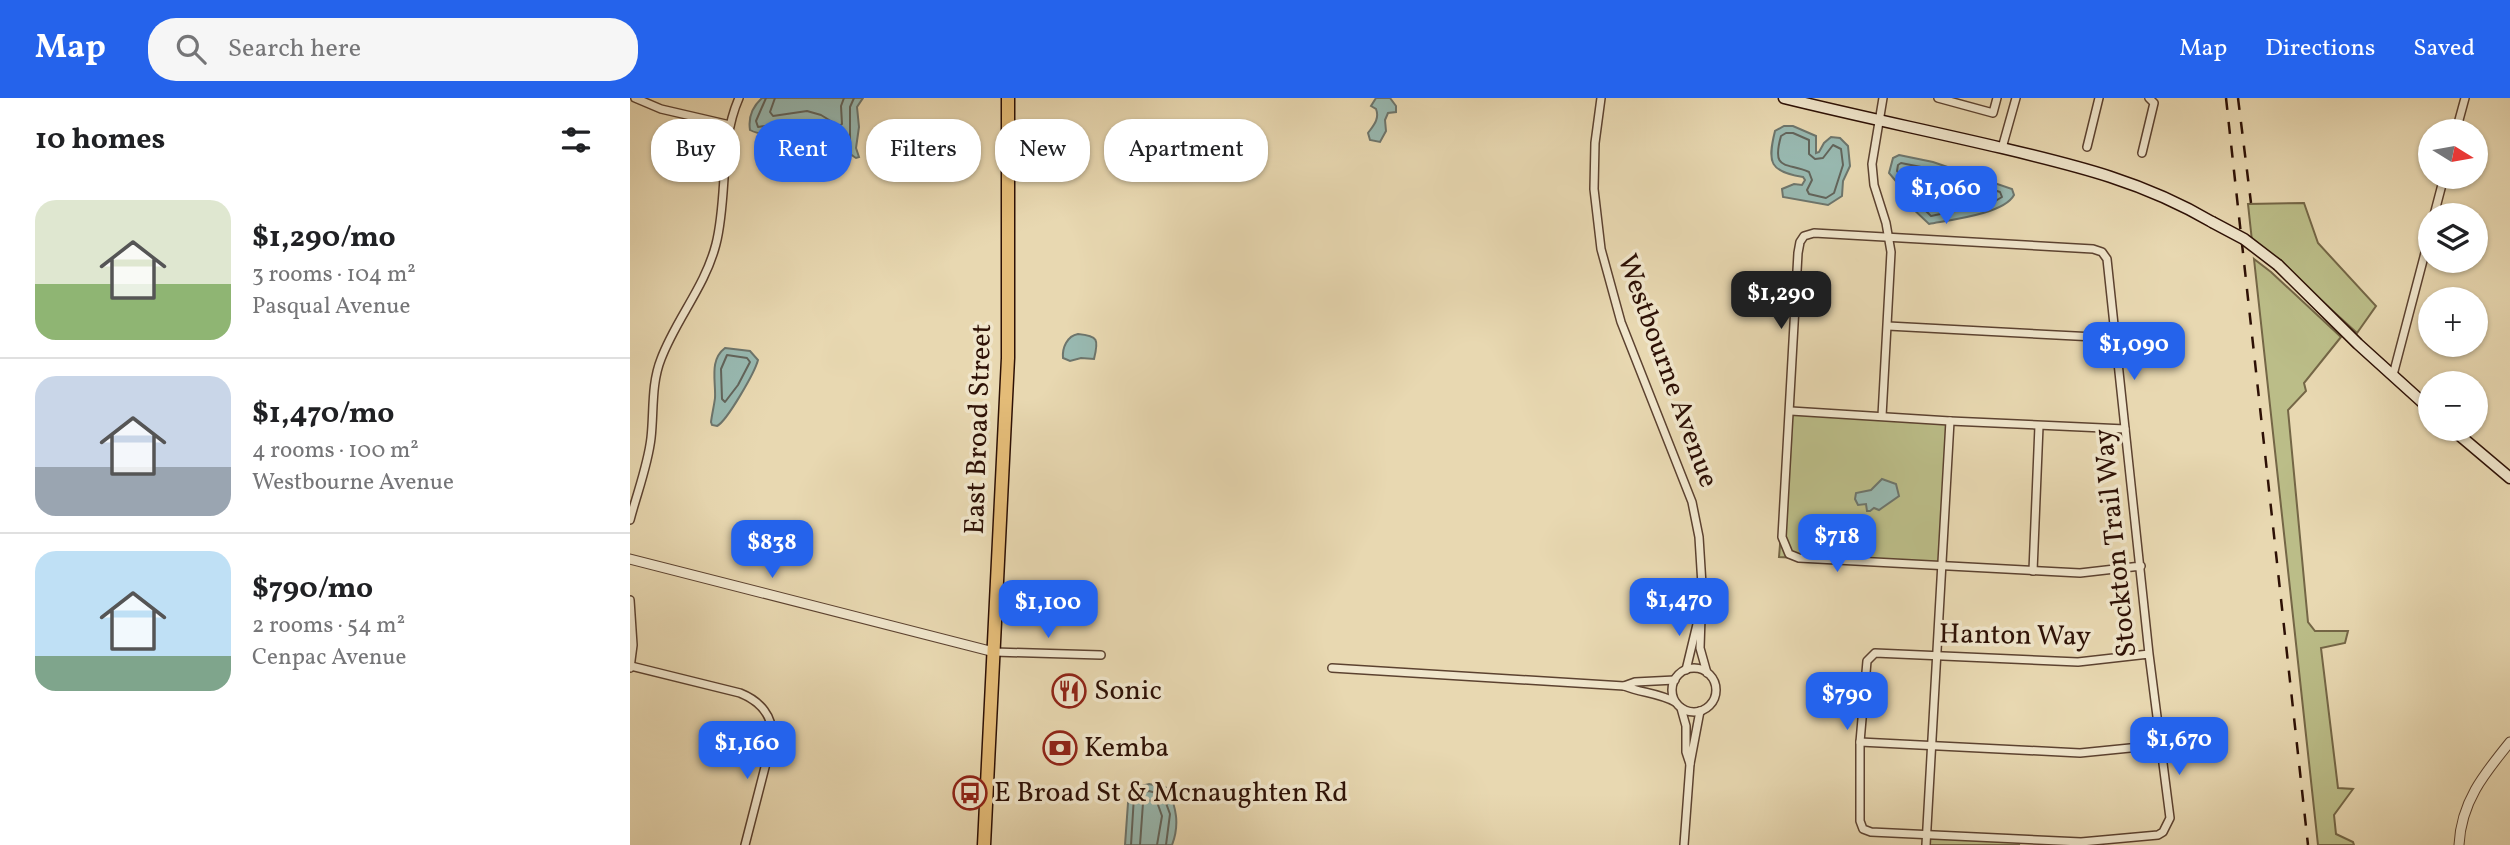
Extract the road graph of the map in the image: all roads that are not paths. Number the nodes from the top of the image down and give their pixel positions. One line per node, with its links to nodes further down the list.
1 (635, 98): 13 (street)
2 (739, 98): 14 (street)
3 (1008, 98): 41 (highway, East Broad Street)
4 (1601, 98): 40 (street, Westbourne Avenue)
5 (1784, 98): 16 (main road)
6 (1883, 98): 16 (street)
7 (1938, 98): 8 (street)
8 (1997, 98)
9 (2016, 98): 18 (street)
10 (2099, 98): 17 (street)
11 (2465, 98): 15 (street)
12 (2151, 99): 19 (street)
13 (704, 119)
14 (732, 119)
15 (2459, 119)
16 (1878, 120): 18 (main road); 21 (street)
17 (2087, 147)
18 (2002, 148): 25 (main road, bridge)
19 (2143, 153)
20 (724, 182): 34 (street)
21 (1889, 236): 23 (street); 24 (street, Stockton Trail Way); 27 (street)
22 (2420, 273): 25 (street)
23 (1888, 326): 24 (street); 28 (street)
24 (2114, 338): 31 (street, Stockton Trail Way)
25 (2393, 375): 26 (main road)
26 (2418, 398)
27 (1791, 411): 28 (street); 36 (street)
28 (1882, 416): 29 (street)
29 (1950, 421): 30 (street); 36 (street)
30 (2039, 426): 31 (street); 38 (street)
31 (2125, 429): 37 (street, Stockton Trail Way)
32 (2466, 441): 33 (main road)
33 (2510, 478)
34 (630, 520)
35 (630, 559): 41 (street)
36 (1941, 565): 38 (street); 44 (street)
37 (2141, 566): 38 (street); 42 (street, Stockton Trail Way)
38 (2033, 571)
39 (630, 600): 45 (street)
40 (1699, 615): 47 (street, Westbourne Avenue); 48 (street, Westbourne Avenue)
41 (994, 652): 43 (street); 61 (highway, East Broad Street)
42 (2149, 654): 44 (street, Hanton Way); 55 (street, Stockton Trail Way)
43 (1101, 655)
44 (1936, 656): 53 (street, Hanton Way); 56 (street)
45 (630, 667): 60 (street)
46 (1332, 668): 50 (street)
47 (1686, 670): 48 (street); 49 (street)
48 (1707, 673): 52 (street)
49 (1675, 680): 50 (street); 51 (street)
50 (1624, 686): 51 (street)
51 (1678, 705): 52 (street); 57 (street)
52 (1700, 711): 57 (street)
53 (1860, 742): 56 (street); 58 (street)
54 (2510, 742): 64 (street)
55 (2161, 745): 56 (street); 59 (street, Stockton Trail Way)
56 (1931, 746): 58 (street)
57 (1690, 764): 62 (street)
58 (1927, 834): 59 (street); 63 (street)
59 (2020, 842)
60 (745, 845)
61 (984, 845)
62 (1684, 845)
63 (1926, 845)
64 (2459, 845)

